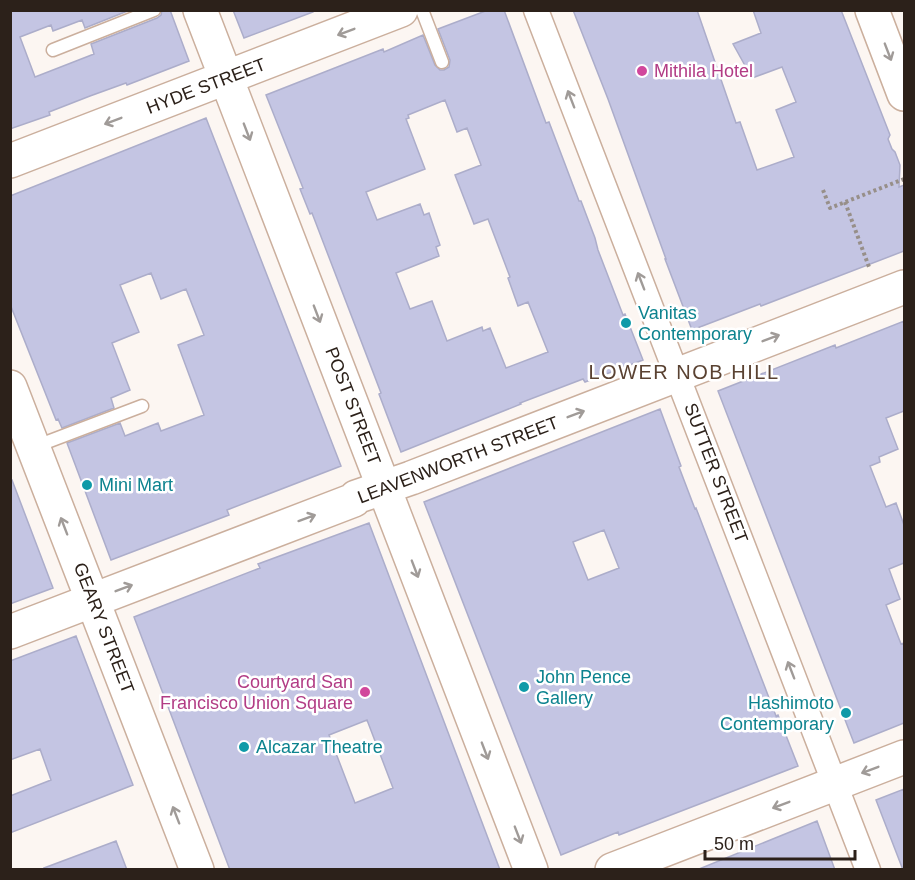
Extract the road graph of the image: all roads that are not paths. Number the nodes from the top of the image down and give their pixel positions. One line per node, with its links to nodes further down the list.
1 (154, 10): 7 (lane)
2 (200, 10): 9 (street, POST STREET)
3 (401, 10): 9 (street, HYDE STREET, one-way to 9)
4 (422, 10): 8 (lane)
5 (536, 10): 13 (street, SUTTER STREET, one-way to 5)
6 (872, 10): 10 (street, one-way to 10)
7 (53, 50)
8 (442, 63)
9 (226, 78): 11 (street, HYDE STREET, one-way to 11); 17 (street, POST STREET, one-way to 17)
10 (904, 94)
11 (10, 161)
12 (904, 287): 13 (street, LEAVENWORTH STREET, one-way to 12)
13 (677, 374): 17 (street, LEAVENWORTH STREET, one-way to 13); 21 (street, SUTTER STREET, one-way to 13)
14 (10, 387): 16 (street, GEARY STREET)
15 (142, 406): 16 (lane)
16 (34, 447): 18 (street, GEARY STREET, one-way to 16)
17 (384, 488): 18 (street, LEAVENWORTH STREET, one-way to 17); 24 (street, POST STREET, one-way to 24)
18 (93, 600): 19 (street, LEAVENWORTH STREET); 23 (street, GEARY STREET, one-way to 18)
19 (10, 632)
20 (904, 757): 21 (street, one-way to 21)
21 (835, 783): 22 (street, one-way to 22); 25 (street, SUTTER STREET)
22 (626, 867)
23 (197, 870)
24 (531, 870)
25 (868, 870)

